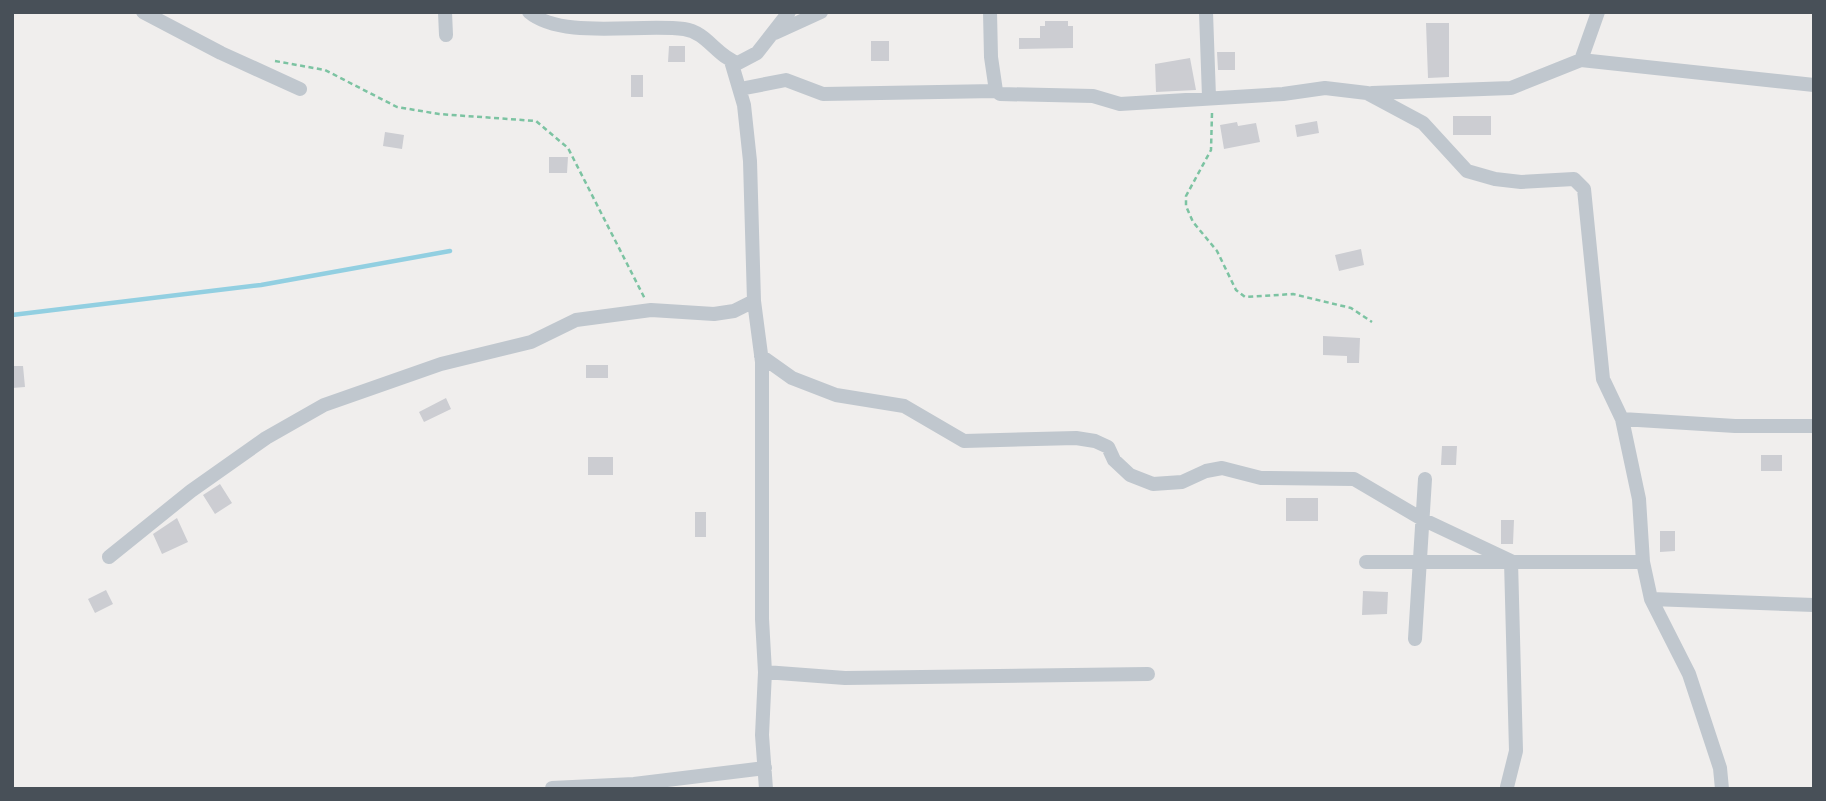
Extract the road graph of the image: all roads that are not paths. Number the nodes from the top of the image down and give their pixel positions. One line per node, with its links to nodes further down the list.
1 (143, 12): 9 (street)
2 (445, 12): 11 (street)
3 (529, 12): 13 (street)
4 (789, 12): 10 (street)
5 (821, 12): 10 (street)
6 (990, 12): 17 (street)
7 (1206, 12): 19 (street)
8 (1598, 12): 12 (street)
9 (161, 16): 15 (street)
10 (774, 33): 13 (street)
11 (446, 35)
12 (1581, 60): 14 (street); 18 (street)
13 (731, 61): 16 (street)
14 (1814, 85)
15 (300, 89)
16 (740, 89): 17 (street); 20 (street)
17 (996, 91): 19 (street)
18 (1367, 93): 19 (street); 22 (street)
19 (1209, 97)
20 (754, 301): 21 (street); 26 (street)
21 (761, 356): 25 (street); 34 (street)
22 (1622, 419): 23 (street); 29 (street)
23 (1814, 426)
24 (1425, 480): 25 (street)
25 (1422, 519): 27 (street); 30 (street)
26 (109, 557)
27 (1511, 561): 29 (street); 30 (street); 37 (street)
28 (1366, 562): 30 (street)
29 (1643, 562): 31 (street)
30 (1418, 564): 33 (street)
31 (1651, 599): 32 (street); 40 (street)
32 (1814, 605)
33 (1415, 639)
34 (765, 672): 35 (street); 36 (street)
35 (1148, 674)
36 (765, 768): 38 (street); 39 (street)
37 (1507, 787)
38 (552, 788)
39 (766, 789)
40 (1722, 789)

